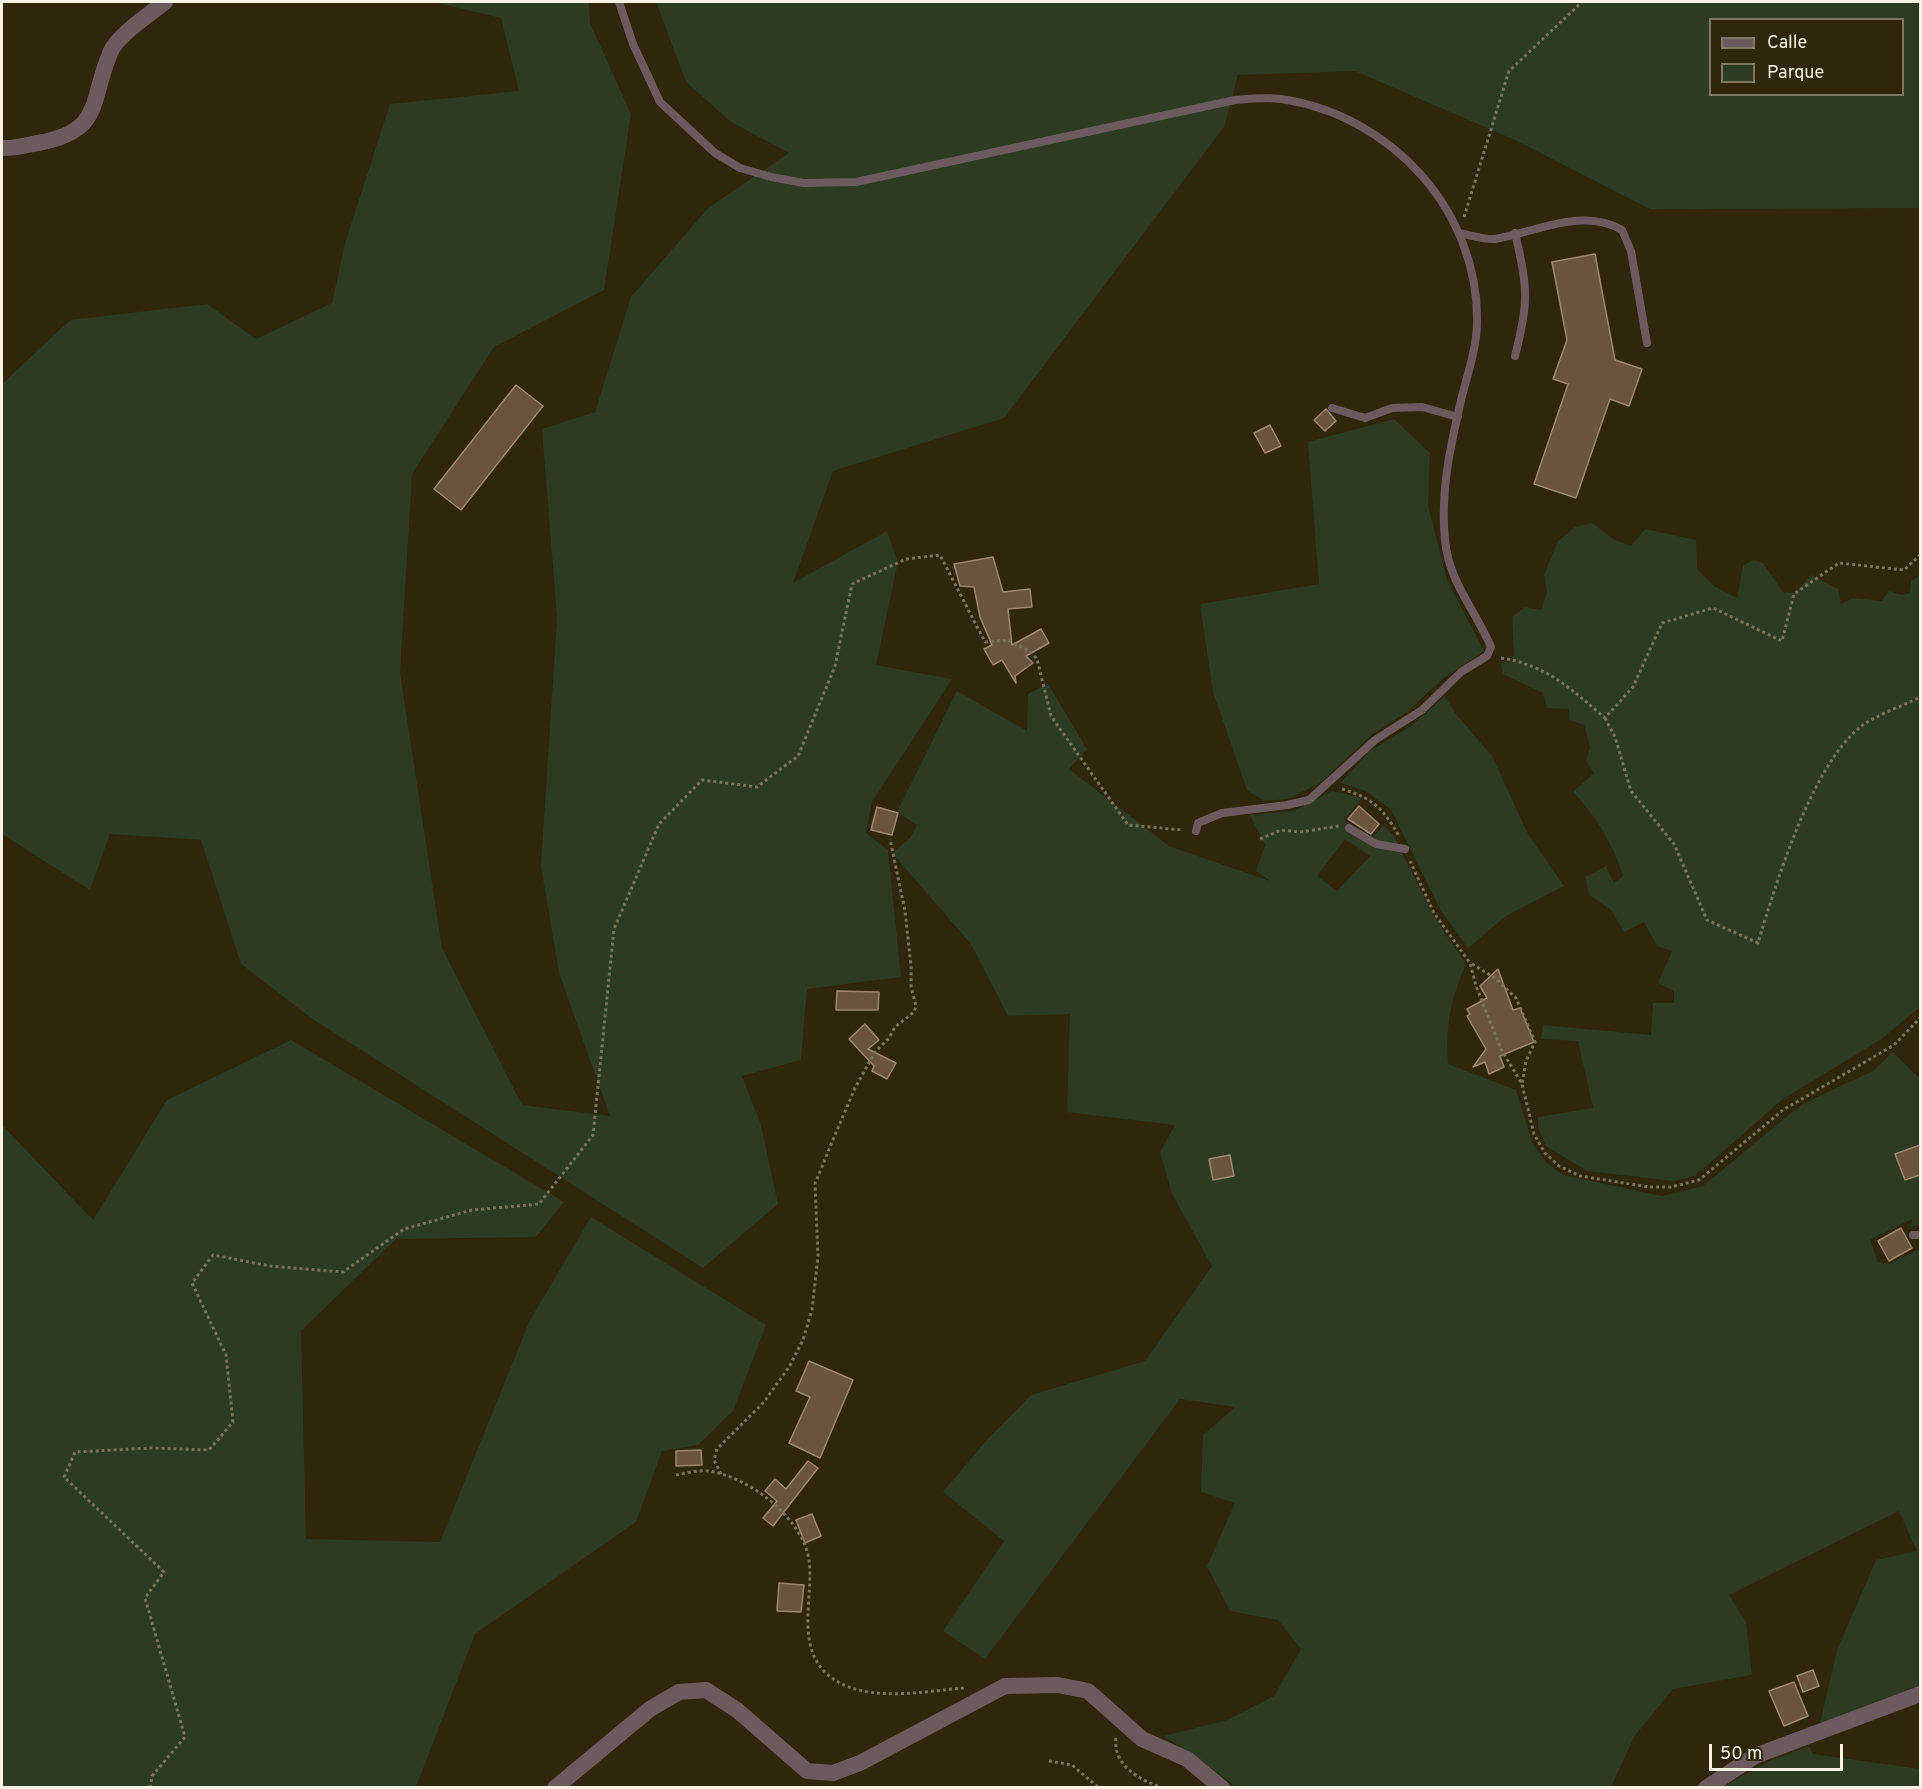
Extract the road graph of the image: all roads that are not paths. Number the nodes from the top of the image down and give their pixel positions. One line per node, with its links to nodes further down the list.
1 (165, 2): 3 (street)
2 (619, 2): 4 (lane)
3 (2, 148)
4 (1459, 233): 5 (lane); 9 (lane)
5 (1515, 233): 6 (lane); 7 (lane)
6 (1647, 343)
7 (1515, 356)
8 (1332, 408): 9 (lane)
9 (1458, 417): 11 (lane)
10 (1349, 828): 12 (lane)
11 (1196, 831)
12 (1405, 849)
13 (1920, 1694): 16 (street)
14 (555, 1788): 15 (street)
15 (1222, 1788)
16 (1706, 1788)

